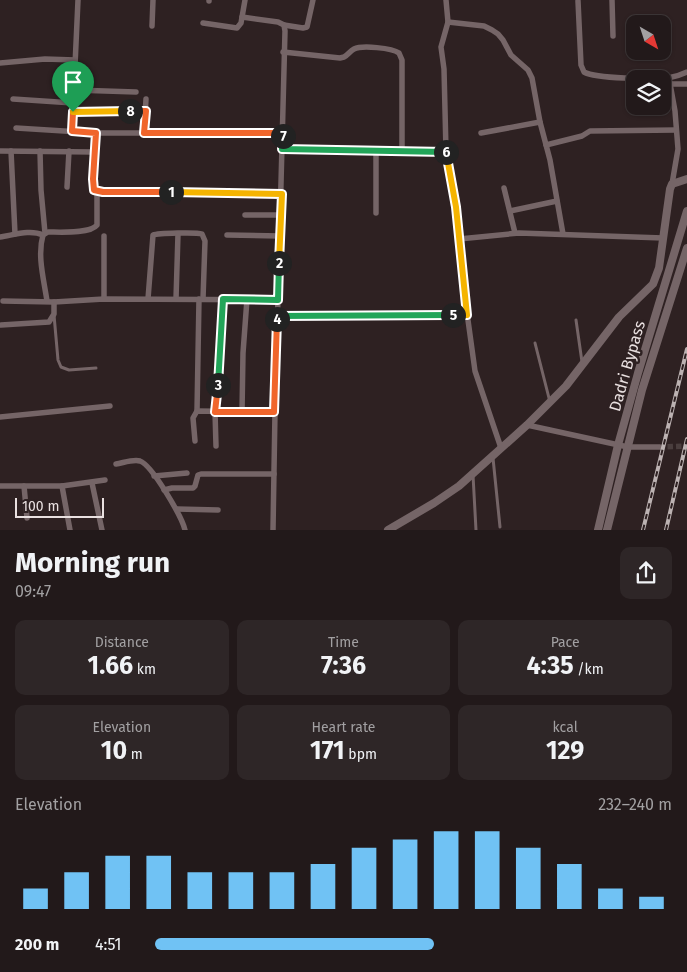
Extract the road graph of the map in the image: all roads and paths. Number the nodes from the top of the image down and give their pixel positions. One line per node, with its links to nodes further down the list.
1 (78, 0): 15 (street)
2 (153, 0): 12 (street)
3 (245, 0): 8 (street)
4 (313, 0): 11 (street)
5 (446, 0): 9 (street)
6 (612, 0): 13 (street)
7 (578, 1): 18 (street)
8 (242, 17): 10 (street); 11 (street)
9 (448, 22): 30 (street); 46 (street)
10 (203, 23)
11 (284, 25): 14 (street)
12 (152, 26)
13 (613, 36)
14 (283, 52): 36 (street); 41 (street)
15 (75, 60): 16 (street); 22 (street)
16 (0, 62)
17 (687, 72): 19 (street)
18 (626, 77)
19 (671, 77)
20 (671, 84): 21 (street)
21 (687, 84)
22 (74, 90): 23 (street); 27 (street)
23 (136, 92)
24 (671, 92): 32 (street)
25 (146, 98): 28 (street)
26 (13, 99): 27 (street)
27 (73, 102): 29 (street)
28 (146, 111): 29 (street); 35 (street)
29 (73, 112): 33 (street)
30 (540, 122): 37 (street); 38 (street)
31 (16, 128): 33 (street)
32 (676, 130): 38 (street); 49 (street)
33 (72, 131): 34 (street)
34 (96, 133): 35 (street); 47 (street)
35 (144, 133): 36 (street)
36 (283, 133): 39 (street)
37 (481, 133)
38 (546, 145): 54 (street)
39 (282, 149): 40 (street); 53 (street)
40 (376, 150): 41 (street); 57 (street)
41 (402, 150): 46 (street)
42 (0, 151): 43 (street)
43 (11, 151): 44 (street); 61 (street)
44 (40, 151): 45 (street); 62 (street)
45 (69, 151): 47 (street); 50 (street)
46 (446, 151): 70 (street)
47 (94, 152): 52 (street)
48 (687, 179): 49 (main road)
49 (672, 184): 69 (main road)
50 (67, 187)
51 (504, 188): 55 (street)
52 (97, 192): 53 (street); 62 (street)
53 (282, 194): 59 (street)
54 (557, 201): 55 (street); 64 (street)
55 (510, 211): 60 (street)
56 (687, 212): 99 (main road, Dadri Bypass)
57 (376, 213)
58 (245, 215): 59 (street)
59 (281, 215): 67 (street)
60 (515, 233): 64 (street); 70 (street)
61 (15, 234): 62 (street); 68 (street)
62 (44, 234): 80 (street)
63 (178, 234): 73 (street); 74 (street); 75 (street)
64 (564, 234): 69 (street)
65 (227, 235): 67 (street)
66 (104, 236): 72 (street)
67 (280, 236): 78 (street)
68 (0, 237)
69 (663, 238): 88 (main road)
70 (459, 239): 83 (street)
71 (687, 248): 101 (main road, Dadri Bypass)
72 (104, 299): 73 (street); 81 (street)
73 (148, 299): 74 (street)
74 (176, 299): 75 (street)
75 (201, 299): 76 (street); 92 (street)
76 (223, 299): 77 (street); 93 (street)
77 (247, 299): 78 (street); 94 (street)
78 (278, 300): 84 (street)
79 (3, 301): 80 (street)
80 (47, 302): 81 (street)
81 (54, 302): 82 (street)
82 (54, 314): 86 (street); 89 (lane)
83 (467, 315): 84 (street); 103 (street)
84 (277, 316): 95 (street)
85 (576, 320): 88 (lane)
86 (2, 325)
87 (535, 343): 90 (lane)
88 (582, 365): 90 (main road)
89 (96, 368)
90 (550, 402): 97 (main road)
91 (110, 406): 96 (street)
92 (197, 411): 93 (street); 98 (street)
93 (215, 412): 94 (street); 100 (street)
94 (242, 412): 95 (street)
95 (274, 412): 107 (street)
96 (0, 417)
97 (527, 425): 99 (street); 103 (main road)
98 (195, 442)
99 (618, 445): 101 (street); 126 (main road, Dadri Bypass)
100 (216, 446)
101 (628, 447): 102 (street); 127 (main road, Dadri Bypass)
102 (659, 447)
103 (502, 448): 104 (main road)
104 (493, 456): 108 (main road); 119 (lane)
105 (116, 464): 109 (street)
106 (187, 473): 109 (street)
107 (274, 474): 115 (street); 123 (street)
108 (473, 475): 124 (main road); 125 (lane)
109 (154, 476): 115 (street)
110 (105, 480): 111 (street)
111 (92, 483): 114 (street); 121 (street)
112 (0, 486): 113 (street)
113 (24, 486): 114 (street); 118 (street)
114 (62, 486): 120 (street)
115 (164, 490): 116 (street)
116 (177, 509): 117 (street); 122 (street)
117 (218, 510)
118 (27, 518)
119 (500, 527)
120 (70, 530)
121 (102, 530)
122 (185, 530)
123 (274, 530)
124 (388, 530)
125 (476, 530)
126 (598, 530)
127 (607, 530)

